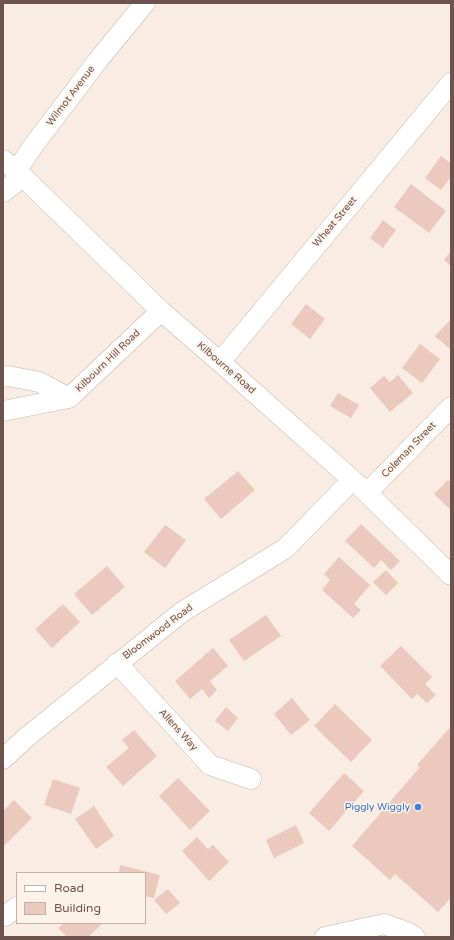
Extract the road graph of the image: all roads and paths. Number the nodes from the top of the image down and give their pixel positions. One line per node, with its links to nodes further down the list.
1 (145, 3): 3 (street, Wilmot Avenue)
2 (451, 83): 6 (street, Wheat Street)
3 (10, 165): 4 (street, Wilmot Avenue); 5 (street, Kilbourne Road)
4 (3, 192)
5 (160, 311): 6 (street, Kilbourne Road); 8 (street, Kilbourn Hill Road)
6 (220, 362): 11 (street, Kilbourne Road)
7 (3, 377): 8 (street)
8 (69, 398): 10 (street, Kilbourn Hill Road)
9 (451, 407): 12 (street, Coleman Street)
10 (3, 411)
11 (352, 480): 12 (street, Kilbourne Road); 14 (street, Bloomwood Road)
12 (367, 493): 13 (street, Kilbourne Road)
13 (451, 575)
14 (117, 663): 15 (street, Bloomwood Road); 16 (street, Allens Way)
15 (3, 759)
16 (251, 779)
17 (16, 908): 18 (street)
18 (3, 916)
19 (325, 937): 20 (street)
20 (415, 937)

